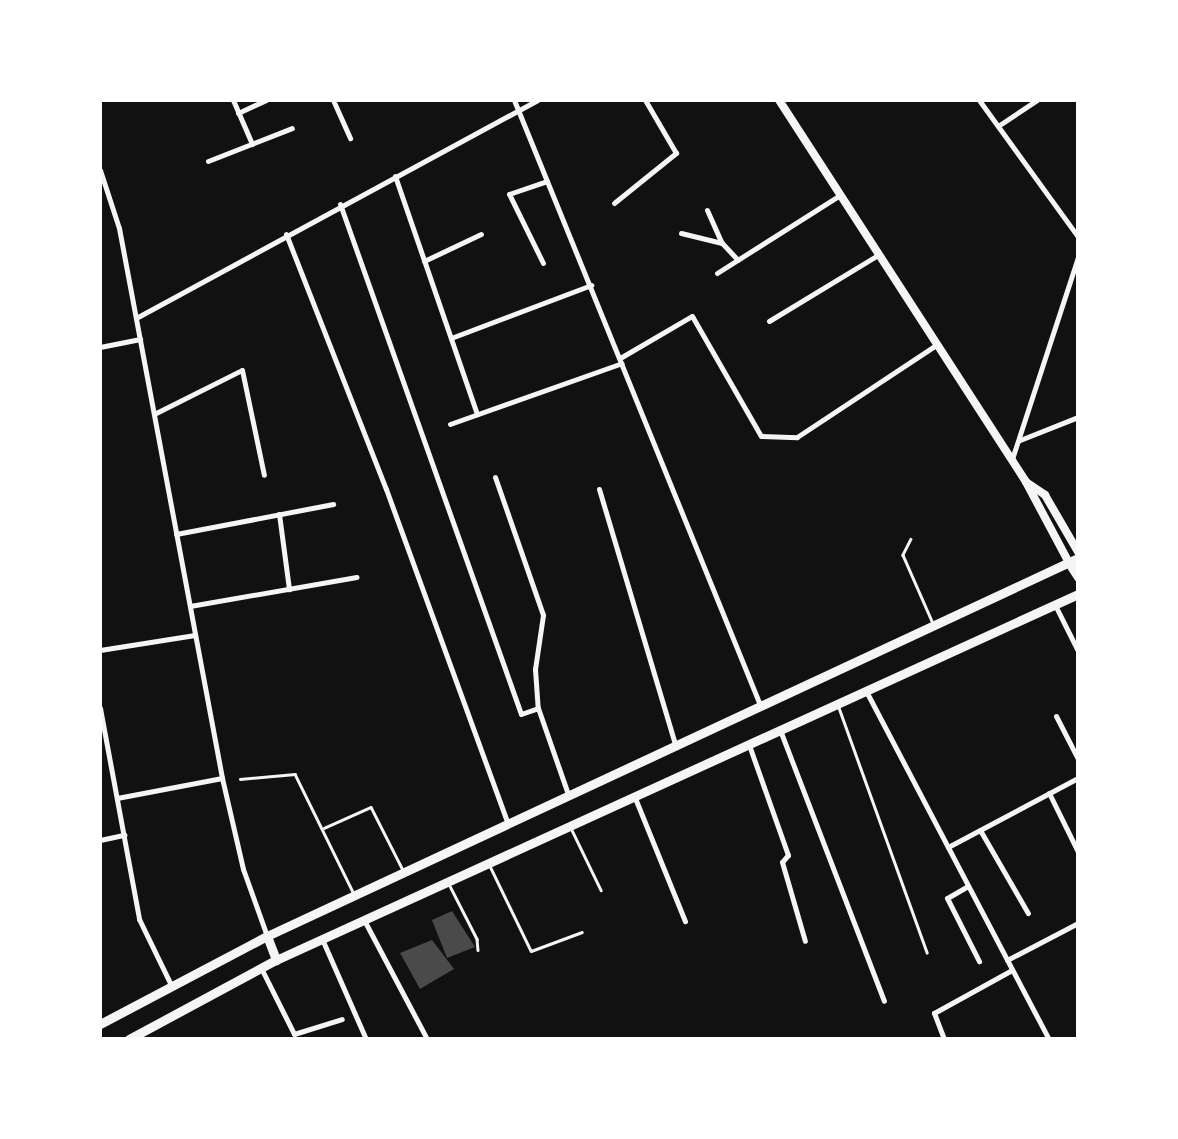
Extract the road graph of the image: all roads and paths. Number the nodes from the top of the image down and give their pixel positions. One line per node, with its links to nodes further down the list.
1 (234, 100): 11 (street)
2 (266, 100): 11 (street)
3 (332, 100): 14 (street)
4 (514, 100): 10 (street)
5 (538, 100): 10 (street)
6 (646, 100): 21 (street)
7 (779, 100): 20 (main road)
8 (979, 100): 12 (street)
9 (1037, 100): 12 (street)
10 (519, 111): 18 (street); 19 (street)
11 (238, 112): 15 (street)
12 (998, 126): 27 (street)
13 (292, 128): 15 (street)
14 (350, 138)
15 (252, 144): 16 (street)
16 (208, 161)
17 (100, 170): 38 (street)
18 (394, 176): 22 (street); 31 (street)
19 (547, 180): 33 (street); 35 (street)
20 (840, 195): 29 (main road); 32 (street)
21 (614, 203)
22 (340, 204): 25 (street); 74 (street)
23 (707, 210): 28 (street)
24 (682, 233): 28 (street)
25 (286, 234): 38 (street); 88 (street)
26 (481, 234): 31 (street)
27 (1078, 238)
28 (722, 243): 32 (street)
29 (878, 255): 39 (street); 42 (main road)
30 (1078, 257): 36 (street)
31 (424, 260): 40 (street)
32 (738, 260): 34 (street)
33 (543, 263)
34 (718, 272)
35 (591, 286): 40 (street); 44 (street)
36 (1068, 288): 37 (street); 49 (street)
37 (1078, 296)
38 (136, 318): 41 (street)
39 (768, 320)
40 (451, 338): 46 (street)
41 (140, 339): 43 (street); 45 (street)
42 (936, 345): 44 (street); 50 (main road)
43 (100, 347)
44 (621, 361): 46 (street); 72 (street)
45 (154, 414): 51 (street); 57 (street)
46 (477, 414): 48 (street)
47 (1078, 417): 49 (street)
48 (450, 424)
49 (1018, 440): 50 (street)
50 (1011, 462): 53 (main road)
51 (264, 475)
52 (494, 477): 74 (street)
53 (1026, 482): 59 (main road); 59 (main road)
54 (599, 489): 79 (street)
55 (333, 504): 56 (street)
56 (279, 514): 57 (street); 62 (street)
57 (176, 534): 65 (street)
58 (911, 540): 66 (lane)
59 (1075, 558): 61 (highway); 66 (highway)
60 (356, 577): 62 (street)
61 (1078, 577)
62 (289, 589): 65 (street)
63 (1078, 594): 64 (highway)
64 (1054, 604): 69 (street); 70 (highway)
65 (190, 606): 67 (street)
66 (934, 627): 72 (highway)
67 (195, 634): 68 (street); 81 (street)
68 (100, 650)
69 (1078, 651)
70 (866, 691): 71 (highway); 94 (street)
71 (838, 704): 76 (highway); 111 (lane)
72 (762, 707): 79 (highway)
73 (100, 708): 77 (street)
74 (538, 708): 85 (street)
75 (1056, 716): 80 (street)
76 (780, 730): 78 (highway); 118 (street)
77 (103, 745): 87 (street)
78 (749, 745): 86 (highway); 109 (street)
79 (676, 747): 85 (highway)
80 (1078, 758)
81 (222, 778): 87 (street); 107 (street)
82 (1078, 778): 84 (street)
83 (240, 779): 90 (lane)
84 (1050, 793): 91 (street); 95 (street)
85 (568, 796): 88 (highway)
86 (635, 797): 89 (highway); 104 (street)
87 (116, 798): 92 (street)
88 (508, 824): 97 (highway)
89 (570, 827): 96 (highway); 100 (lane)
90 (322, 828): 97 (lane); 101 (lane)
91 (980, 830): 94 (street); 102 (street)
92 (124, 835): 93 (street); 117 (street)
93 (100, 840)
94 (948, 847): 99 (street)
95 (1078, 852)
96 (490, 865): 98 (highway); 106 (lane)
97 (404, 872): 101 (highway)
98 (448, 882): 103 (highway); 110 (lane)
99 (968, 886): 113 (street); 114 (street)
100 (601, 890)
101 (354, 895): 107 (highway)
102 (1028, 914)
103 (364, 920): 108 (highway); 123 (street)
104 (685, 920)
105 (1078, 923): 113 (street)
106 (582, 932)
107 (267, 936): 112 (highway); 117 (highway)
108 (322, 939): 112 (highway); 122 (street)
109 (805, 941)
110 (478, 950)
111 (927, 952)
112 (276, 960): 115 (highway)
113 (1007, 960): 116 (street)
114 (979, 961)
115 (261, 968): 119 (street); 121 (highway)
116 (1012, 970): 124 (street); 125 (street)
117 (172, 988): 120 (highway)
118 (884, 1000)
119 (342, 1019)
120 (100, 1024)
121 (129, 1039)
122 (366, 1039)
123 (427, 1039)
124 (944, 1039)
125 (1049, 1039)

